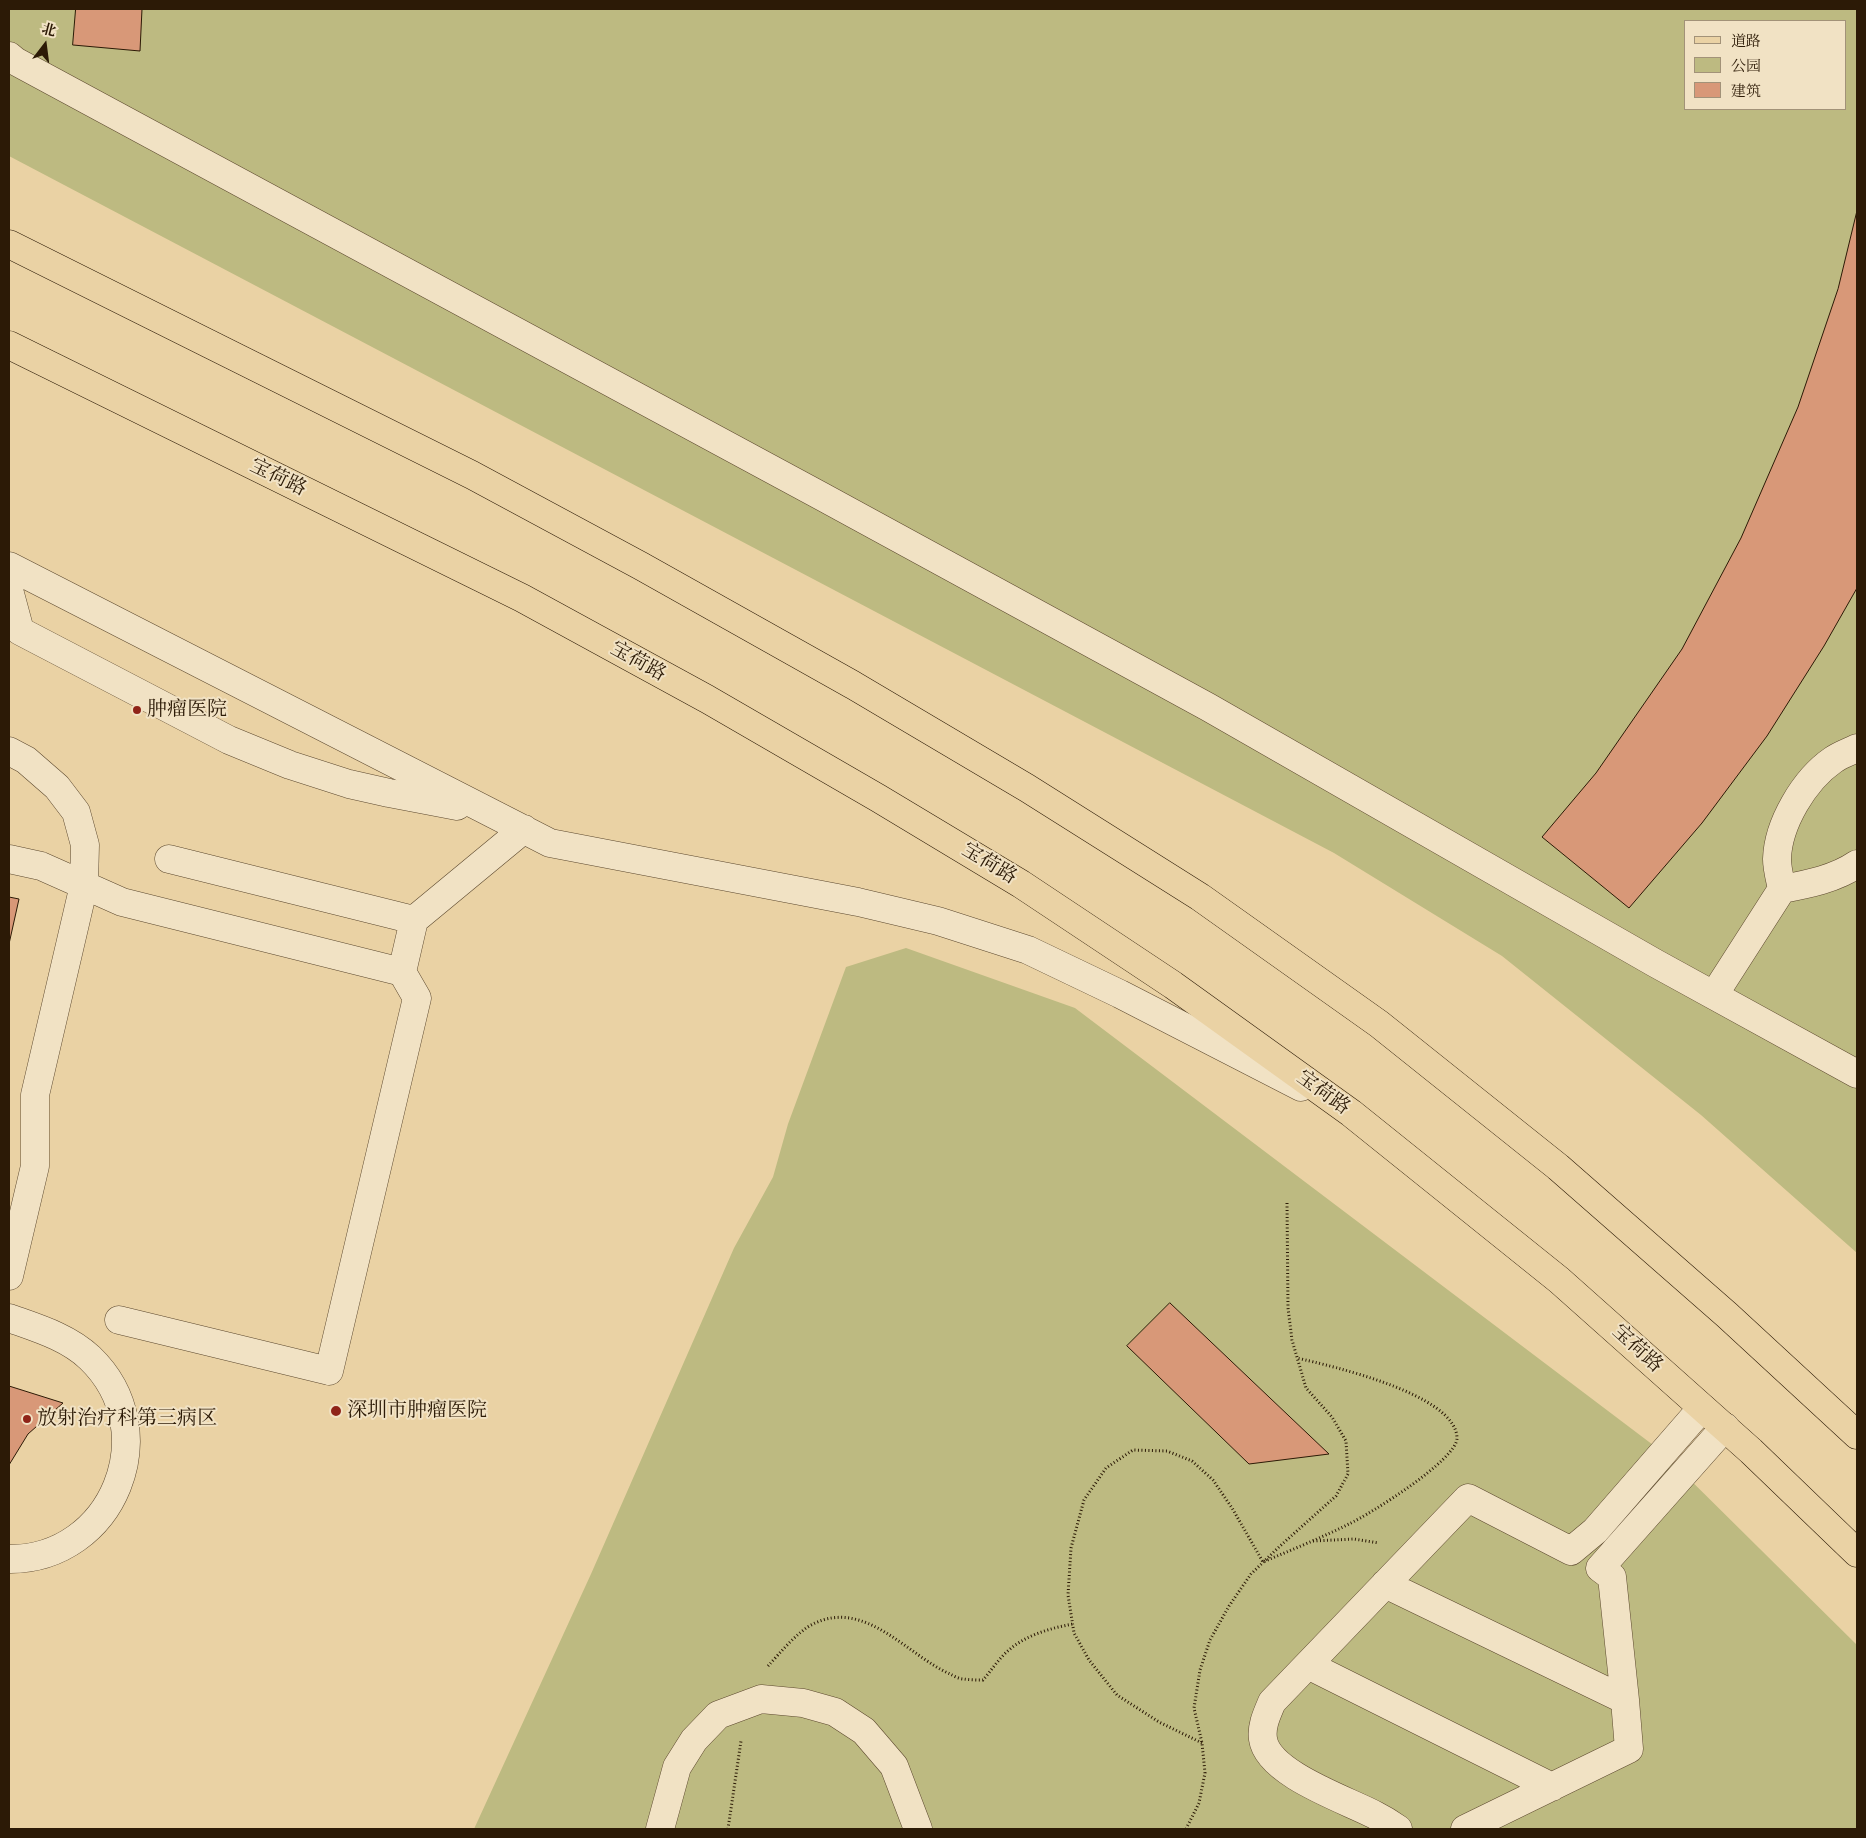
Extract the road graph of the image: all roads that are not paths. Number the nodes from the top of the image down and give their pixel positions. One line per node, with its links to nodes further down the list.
1 (9, 56): 17 (street)
2 (9, 244): 25 (main road)
3 (9, 345): 19 (main road, 宝荷路)
4 (9, 566): 8 (street)
5 (9, 590): 8 (street)
6 (1857, 748): 14 (street)
7 (9, 750): 13 (street)
8 (487, 811): 9 (street)
9 (524, 829): 15 (street); 19 (street)
10 (9, 858): 13 (street)
11 (170, 859): 15 (street)
12 (1857, 864): 14 (street)
13 (84, 885): 16 (street); 20 (street)
14 (1782, 889): 17 (street)
15 (414, 920): 16 (street)
16 (402, 972): 22 (street)
17 (1714, 995): 18 (street)
18 (1855, 1068)
19 (1351, 1113): 23 (main road, 宝荷路)
20 (9, 1276)
21 (9, 1318): 28 (street)
22 (119, 1320)
23 (1702, 1408): 24 (main road, 宝荷路); 26 (street)
24 (1725, 1428): 27 (main road, 宝荷路); 29 (street)
25 (1857, 1435)
26 (1571, 1551): 29 (street); 30 (street)
27 (1857, 1553)
28 (9, 1559)
29 (1600, 1568): 32 (street)
30 (1385, 1584): 31 (street); 32 (street)
31 (1308, 1665): 33 (street); 36 (street)
32 (1625, 1700): 33 (street)
33 (1552, 1787): 37 (street)
34 (660, 1829): 35 (street)
35 (918, 1829)
36 (1398, 1829)
37 (1465, 1829)

